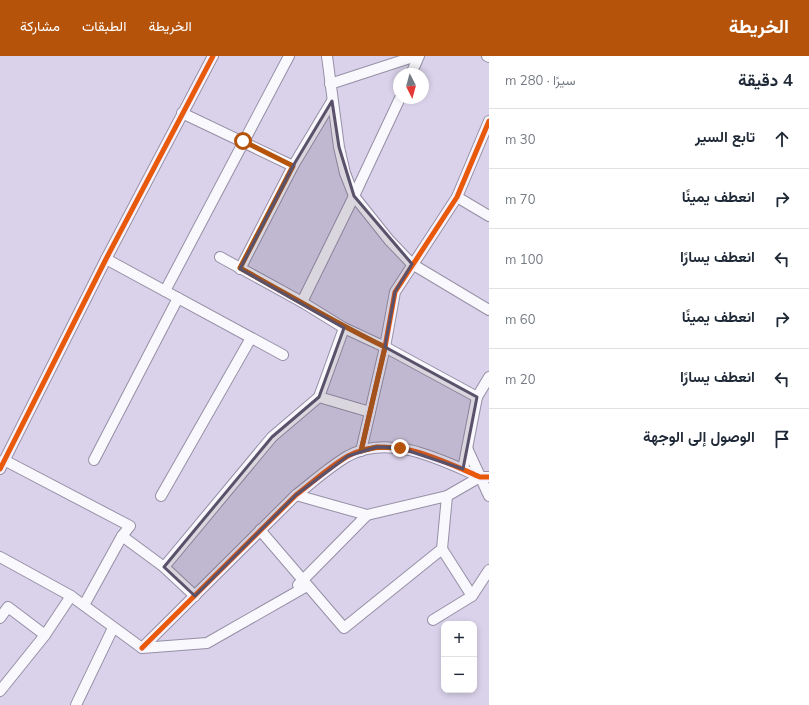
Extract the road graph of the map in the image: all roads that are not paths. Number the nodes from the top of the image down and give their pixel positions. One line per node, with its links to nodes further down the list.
1 (213, 56): 10 (street)
2 (289, 56): 12 (street)
3 (327, 56): 7 (street)
4 (416, 56): 7 (street)
5 (419, 56): 6 (street)
6 (414, 68)
7 (330, 84): 8 (street)
8 (332, 101): 13 (street); 14 (street)
9 (397, 104): 14 (street)
10 (182, 113): 12 (street); 18 (street)
11 (489, 121): 15 (street)
12 (243, 141): 13 (street); 21 (street)
13 (293, 166): 20 (street)
14 (354, 196): 19 (street); 23 (street)
15 (457, 197): 16 (street); 19 (street)
16 (489, 216)
17 (220, 257): 20 (street)
18 (106, 259): 21 (street); 36 (street)
19 (412, 264): 24 (street); 27 (street)
20 (240, 268): 23 (street)
21 (165, 291): 22 (street)
22 (178, 298): 26 (street); 35 (street)
23 (302, 302): 25 (street)
24 (489, 310)
25 (344, 328): 27 (street); 30 (street)
26 (251, 338): 28 (street); 40 (street)
27 (385, 347): 31 (street); 32 (street)
28 (283, 355)
29 (489, 378): 31 (street)
30 (319, 397): 32 (street); 48 (street)
31 (477, 397): 33 (street)
32 (370, 412): 34 (street)
33 (468, 448): 37 (street); 38 (street)
34 (361, 451): 37 (street); 39 (street)
35 (94, 460)
36 (2, 465): 45 (street)
37 (463, 469): 38 (street)
38 (484, 477): 41 (street); 42 (street)
39 (296, 495): 43 (street); 44 (street)
40 (161, 496)
41 (446, 496): 43 (street); 46 (street)
42 (489, 496)
43 (367, 515): 50 (street)
44 (260, 530): 50 (street); 52 (street)
45 (122, 536): 48 (street); 54 (street)
46 (442, 549): 50 (street); 53 (street)
47 (0, 557): 51 (street)
48 (164, 566): 52 (street)
49 (489, 570): 53 (street)
50 (304, 583): 59 (street)
51 (71, 596): 54 (street); 58 (street)
52 (195, 596): 59 (street)
53 (472, 596): 56 (street)
54 (84, 605): 57 (street)
55 (0, 618): 58 (street)
56 (434, 620)
57 (113, 628): 59 (street); 61 (street)
58 (45, 635): 60 (street)
59 (142, 648)
60 (0, 691)
61 (76, 705)

